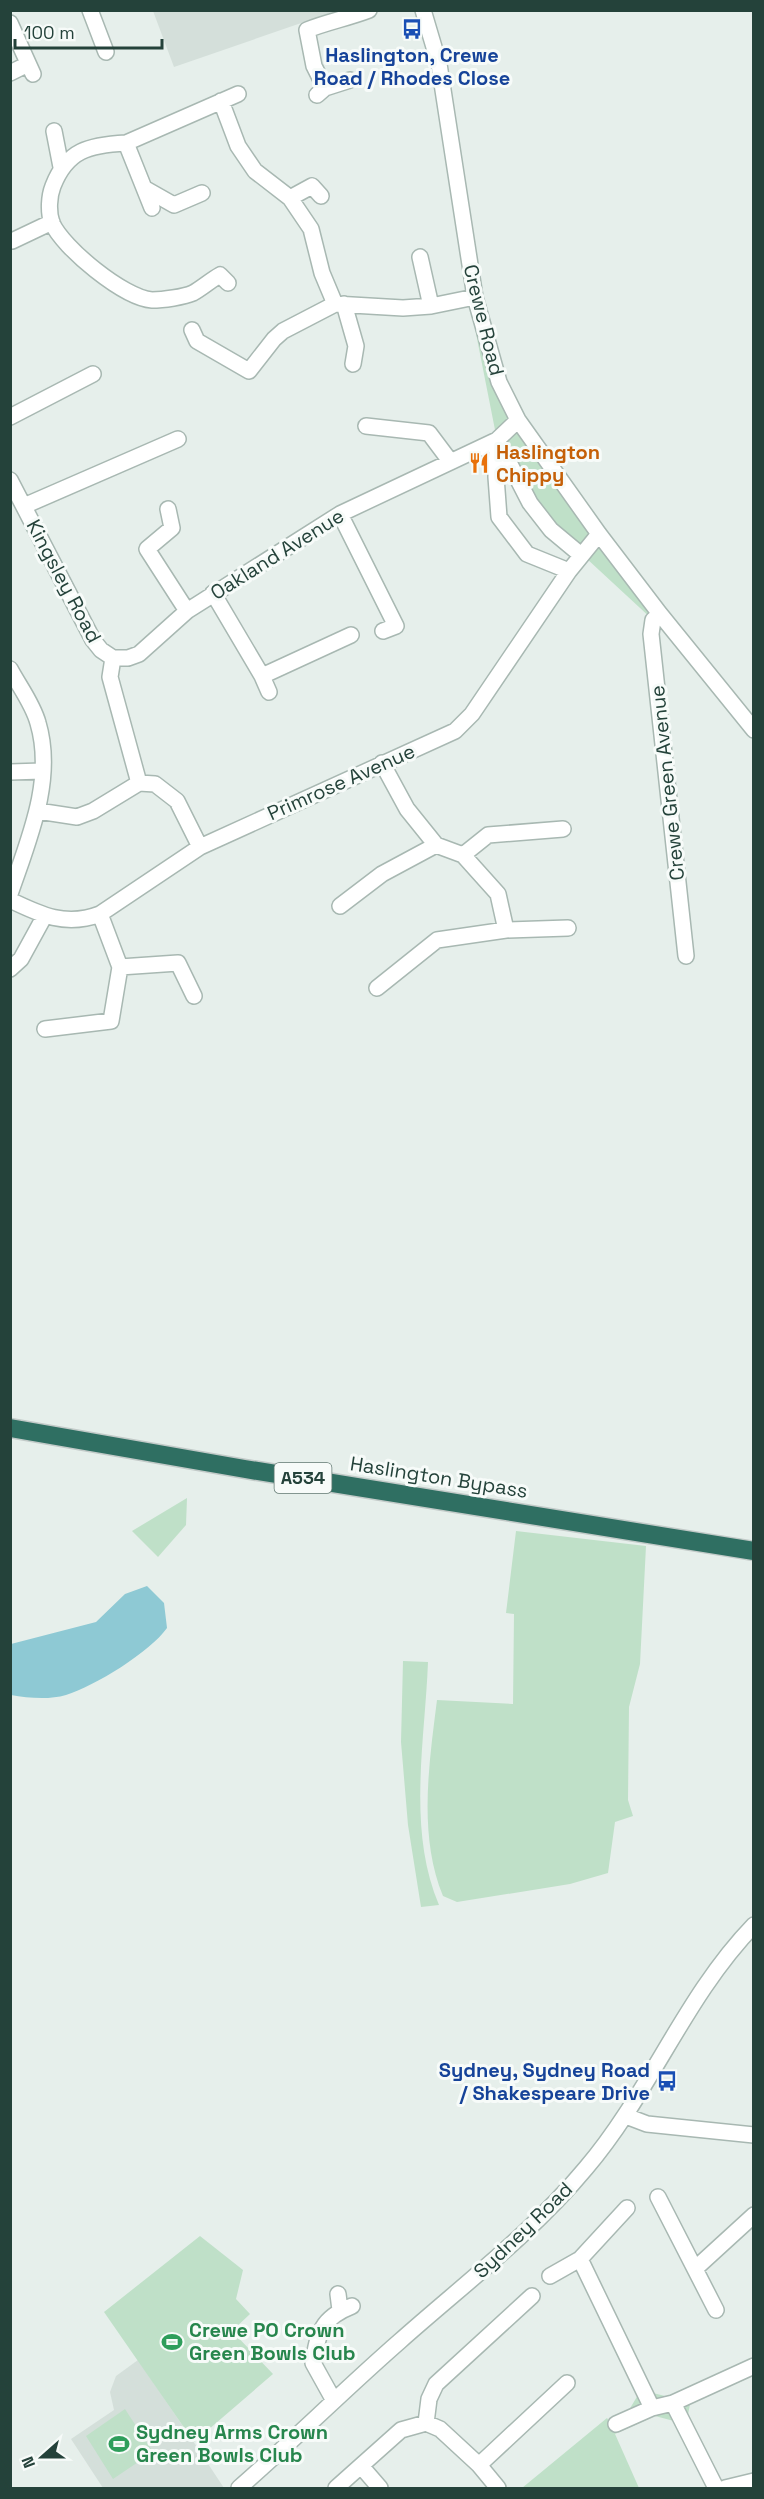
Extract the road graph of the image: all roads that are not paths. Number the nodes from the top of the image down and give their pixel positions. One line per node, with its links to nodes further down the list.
1 (90, 10): 5 (street)
2 (369, 10): 7 (street)
3 (423, 10): 22 (street, Crewe Road)
4 (10, 22): 6 (street)
5 (106, 52)
6 (10, 74)
7 (350, 80)
8 (238, 94): 9 (street)
9 (221, 101): 11 (street); 16 (street)
10 (54, 131): 12 (street)
11 (126, 143): 12 (street); 14 (street)
12 (61, 167): 18 (street)
13 (315, 186): 16 (street)
14 (144, 188): 15 (street); 17 (street)
15 (202, 193)
16 (290, 198): 23 (street)
17 (152, 208)
18 (52, 222): 19 (street); 21 (street)
19 (12, 241)
20 (420, 257): 24 (street)
21 (222, 274)
22 (475, 297): 24 (street); 29 (street, Crewe Road)
23 (339, 304): 24 (street); 25 (street); 26 (street)
24 (431, 306)
25 (192, 330)
26 (353, 365)
27 (93, 374): 28 (street)
28 (10, 417)
29 (518, 420): 32 (street, Oakland Avenue); 38 (street, Crewe Road)
30 (366, 426): 33 (street)
31 (178, 440): 35 (street)
32 (497, 440): 33 (street, Oakland Avenue); 39 (street); 40 (street)
33 (450, 461): 37 (street, Oakland Avenue)
34 (10, 480): 35 (street, Kingsley Road)
35 (24, 506): 46 (street, Kingsley Road)
36 (168, 509): 42 (street)
37 (340, 514): 41 (street, Oakland Avenue); 44 (street)
38 (599, 534): 39 (street, Primrose Avenue); 43 (street, Crewe Road)
39 (581, 555): 40 (street, Primrose Avenue)
40 (569, 571): 51 (street, Primrose Avenue)
41 (213, 593): 42 (street, Oakland Avenue); 48 (street)
42 (187, 611): 46 (street, Oakland Avenue)
43 (660, 614): 50 (street, Crewe Road); 67 (street, Crewe Green Avenue)
44 (390, 629)
45 (351, 635): 48 (street)
46 (113, 658): 54 (street, Kingsley Road)
47 (10, 669): 52 (street)
48 (262, 676): 49 (street)
49 (269, 692)
50 (753, 730)
51 (382, 764): 57 (street); 58 (street, Primrose Avenue)
52 (42, 771): 53 (street); 55 (street)
53 (10, 772)
54 (138, 783): 55 (street); 58 (street)
55 (38, 812): 60 (street)
56 (564, 829): 59 (street)
57 (436, 844): 59 (street); 62 (street)
58 (200, 847): 63 (street, Primrose Avenue)
59 (463, 855): 66 (street)
60 (10, 894)
61 (10, 900): 64 (street, Primrose Avenue)
62 (340, 906)
63 (100, 915): 64 (street, Primrose Avenue); 68 (street)
64 (44, 916): 69 (street)
65 (568, 928): 66 (street)
66 (506, 930): 70 (street)
67 (686, 956)
68 (120, 967): 71 (street); 72 (street)
69 (10, 969)
70 (377, 988)
71 (194, 996)
72 (45, 1029)
73 (10, 1428): 74 (highway, Haslington Bypass / A534)
74 (753, 1551)
75 (753, 1925): 76 (street, Sydney Road)
76 (626, 2116): 77 (street); 89 (street, Sydney Road)
77 (753, 2135)
78 (658, 2197): 82 (street)
79 (627, 2208): 81 (street)
80 (753, 2215): 82 (street)
81 (580, 2259): 83 (street); 91 (street)
82 (696, 2268): 86 (street)
83 (550, 2276)
84 (338, 2294): 89 (street)
85 (532, 2296): 92 (street)
86 (716, 2310)
87 (753, 2366): 90 (street)
88 (567, 2383): 94 (street)
89 (333, 2399): 97 (street, Sydney Road)
90 (673, 2403): 91 (street); 101 (street)
91 (652, 2408): 93 (street)
92 (426, 2423): 94 (street); 95 (street)
93 (616, 2424)
94 (479, 2465): 100 (street)
95 (361, 2466): 98 (street); 99 (street)
96 (753, 2481): 102 (street)
97 (243, 2487)
98 (336, 2488)
99 (380, 2488)
100 (498, 2488)
101 (716, 2488)
102 (725, 2488)

